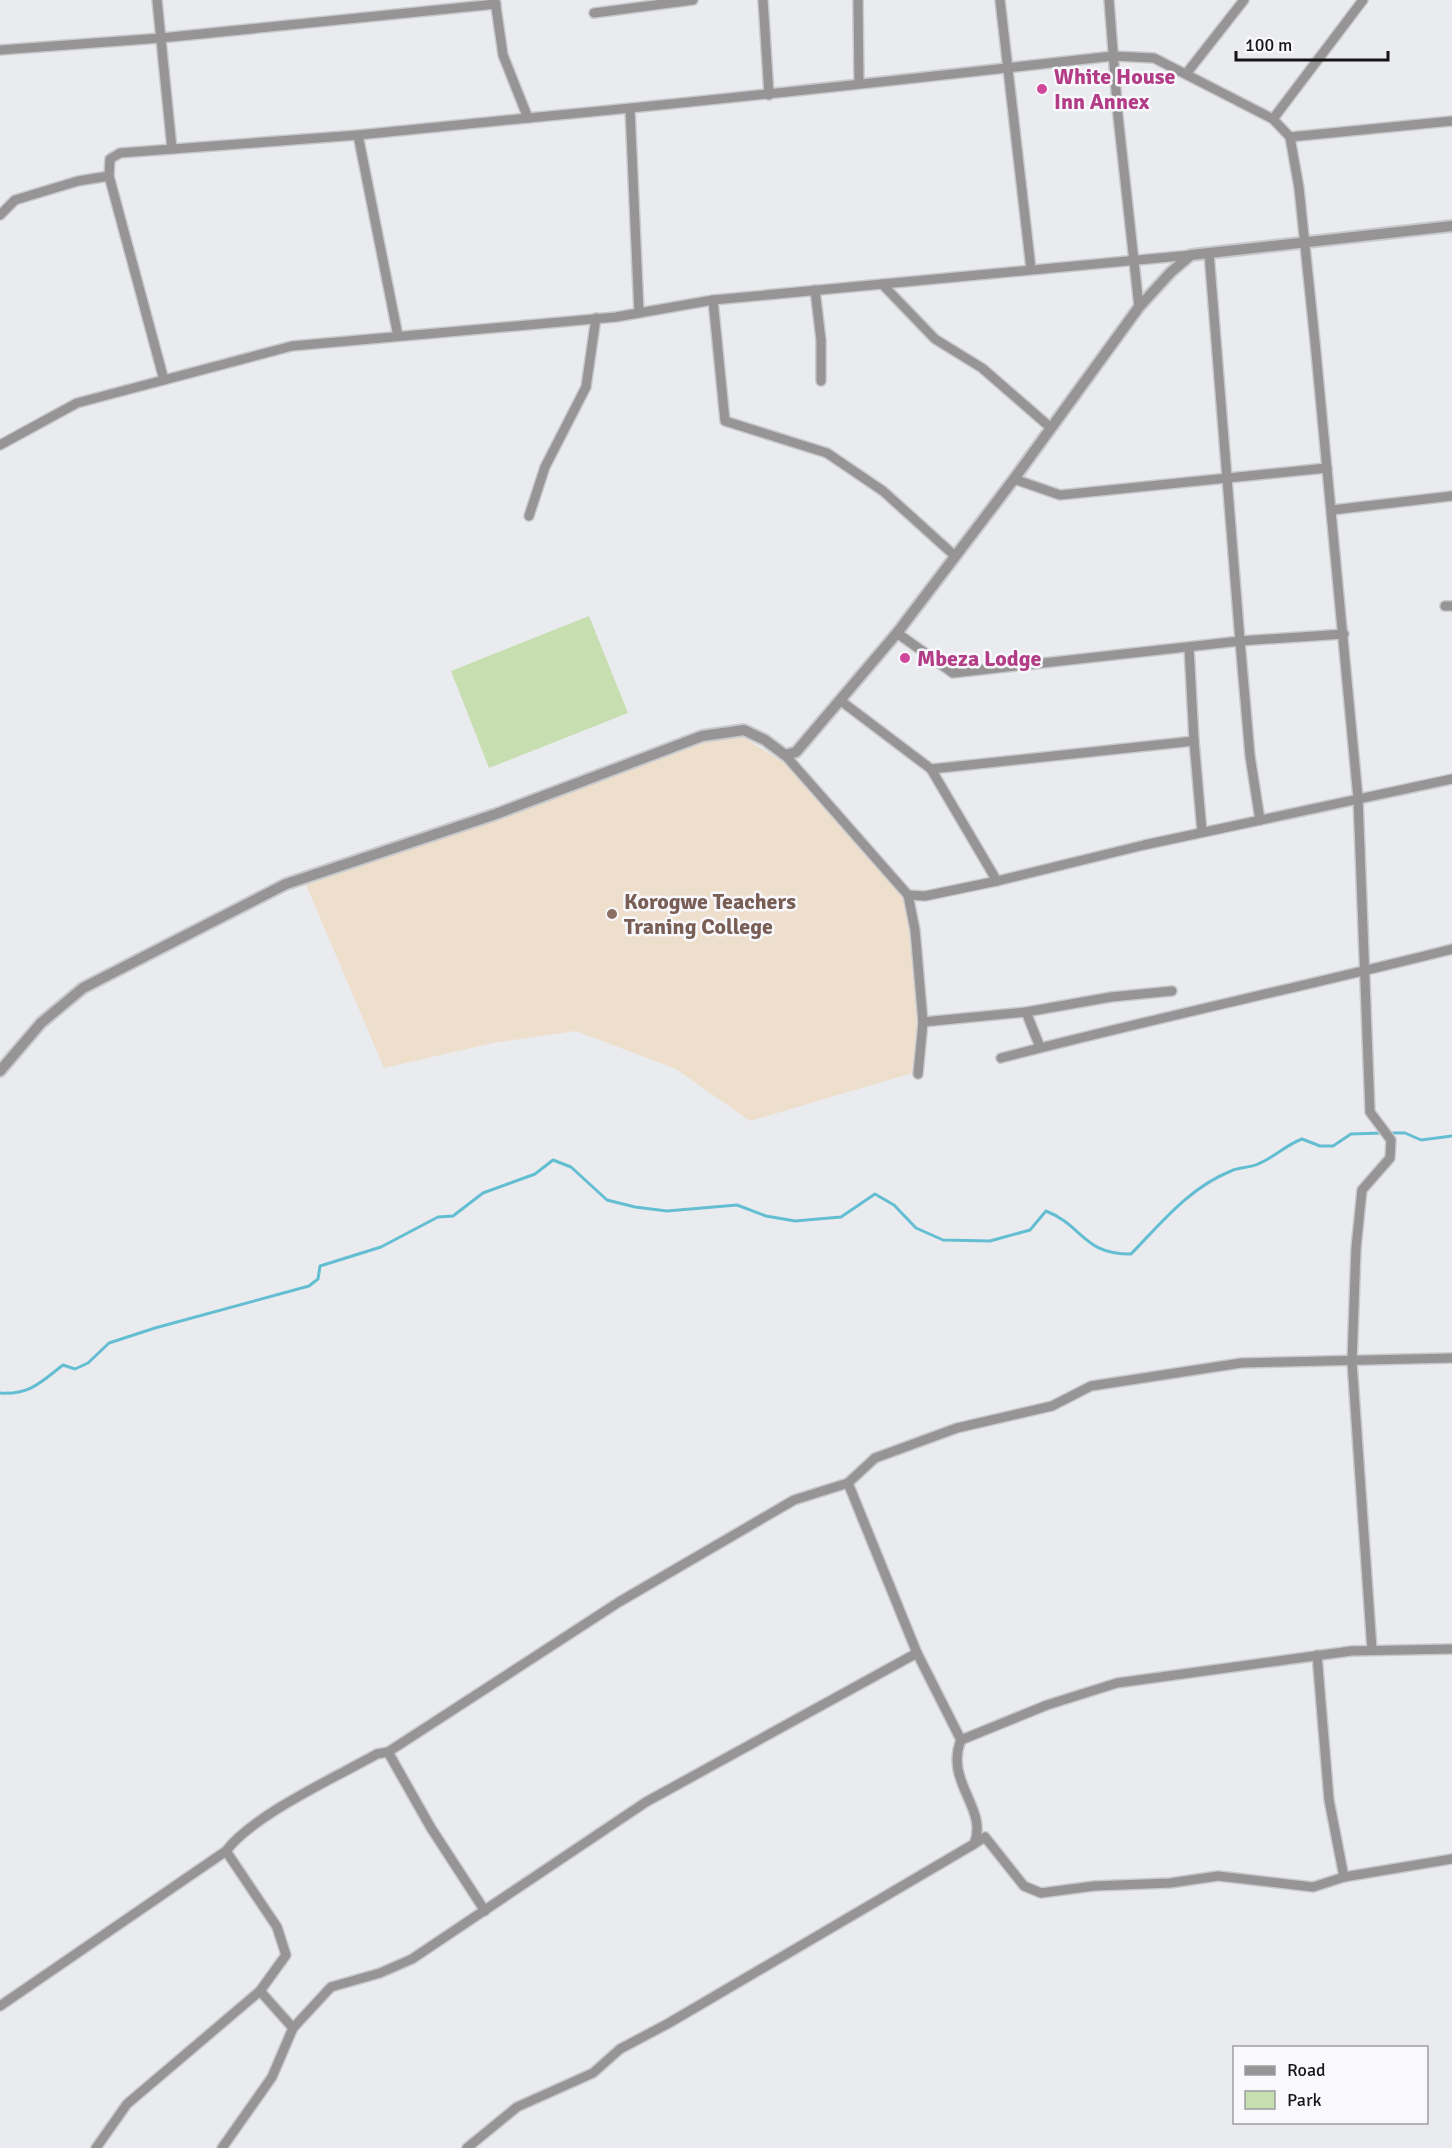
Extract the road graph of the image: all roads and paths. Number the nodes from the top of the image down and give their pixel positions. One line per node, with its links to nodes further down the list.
1 (157, 0): 12 (street)
2 (693, 0): 11 (street)
3 (763, 0): 18 (street)
4 (858, 0): 17 (street)
5 (1000, 0): 15 (street)
6 (1109, 0): 14 (street)
7 (1231, 0): 10 (street)
8 (1363, 0): 21 (street)
9 (496, 2): 12 (street); 20 (street)
10 (1241, 3): 16 (street)
11 (594, 13)
12 (161, 38): 13 (street); 25 (street)
13 (0, 50)
14 (1113, 56): 15 (street); 16 (street); 32 (street)
15 (1008, 68): 17 (street); 33 (street)
16 (1186, 74): 21 (street)
17 (859, 83): 18 (street)
18 (770, 95): 19 (street)
19 (630, 109): 20 (street); 38 (street)
20 (528, 118): 23 (street)
21 (1273, 119): 24 (street)
22 (1452, 122): 24 (street)
23 (358, 135): 25 (street); 40 (street)
24 (1290, 137): 29 (street)
25 (172, 149): 26 (street)
26 (109, 176): 27 (street); 41 (street)
27 (0, 215)
28 (1452, 226): 29 (street)
29 (1303, 242): 30 (street); 45 (street)
30 (1209, 253): 31 (street); 46 (street)
31 (1191, 255): 32 (street); 37 (street)
32 (1134, 260): 33 (street); 37 (street)
33 (1031, 269): 34 (street)
34 (882, 284): 35 (street); 43 (street)
35 (815, 291): 36 (street); 42 (street)
36 (713, 300): 38 (street); 51 (street)
37 (1140, 307): 43 (street)
38 (639, 313): 39 (street)
39 (596, 318): 40 (street); 50 (street)
40 (398, 336): 41 (street)
41 (164, 380): 44 (street)
42 (821, 381)
43 (1051, 428): 47 (street)
44 (0, 445)
45 (1328, 468): 46 (street); 49 (street)
46 (1227, 478): 47 (street); 54 (street)
47 (1014, 479): 51 (street)
48 (1452, 496): 49 (street)
49 (1332, 510): 53 (street)
50 (529, 516)
51 (955, 556): 52 (street)
52 (897, 633): 55 (street); 56 (street)
53 (1344, 634): 54 (street); 61 (street)
54 (1240, 641): 55 (street); 62 (street)
55 (1189, 647): 57 (street)
56 (841, 701): 58 (street); 59 (street)
57 (1194, 741): 59 (street); 63 (street)
58 (785, 755): 65 (street); 73 (street)
59 (931, 769): 64 (street)
60 (1452, 779): 61 (street)
61 (1358, 798): 62 (street); 67 (street)
62 (1260, 820): 63 (street)
63 (1202, 832): 64 (street)
64 (997, 880): 65 (street)
65 (908, 896): 70 (street)
66 (1452, 949): 67 (street)
67 (1366, 971): 71 (street); 76 (street)
68 (1172, 991): 69 (street)
69 (1026, 1012): 70 (street); 71 (street)
70 (923, 1022): 74 (street)
71 (1040, 1047): 72 (street)
72 (1000, 1058)
73 (0, 1071)
74 (918, 1074)
75 (1452, 1358): 76 (street)
76 (1352, 1362): 77 (street); 79 (street)
77 (848, 1483): 80 (street); 83 (street)
78 (1452, 1649): 79 (street)
79 (1372, 1650): 81 (street)
80 (917, 1653): 82 (street); 88 (street)
81 (1317, 1655): 82 (street); 87 (street)
82 (961, 1740): 84 (street)
83 (388, 1752): 85 (street); 88 (street)
84 (974, 1844): 87 (street); 94 (street)
85 (226, 1851): 89 (street); 90 (street)
86 (1452, 1859): 87 (street)
87 (1344, 1877)
88 (485, 1911): 91 (street)
89 (260, 1991): 91 (street); 92 (street)
90 (0, 2006)
91 (293, 2028): 93 (street)
92 (96, 2148)
93 (222, 2148)
94 (467, 2148)

